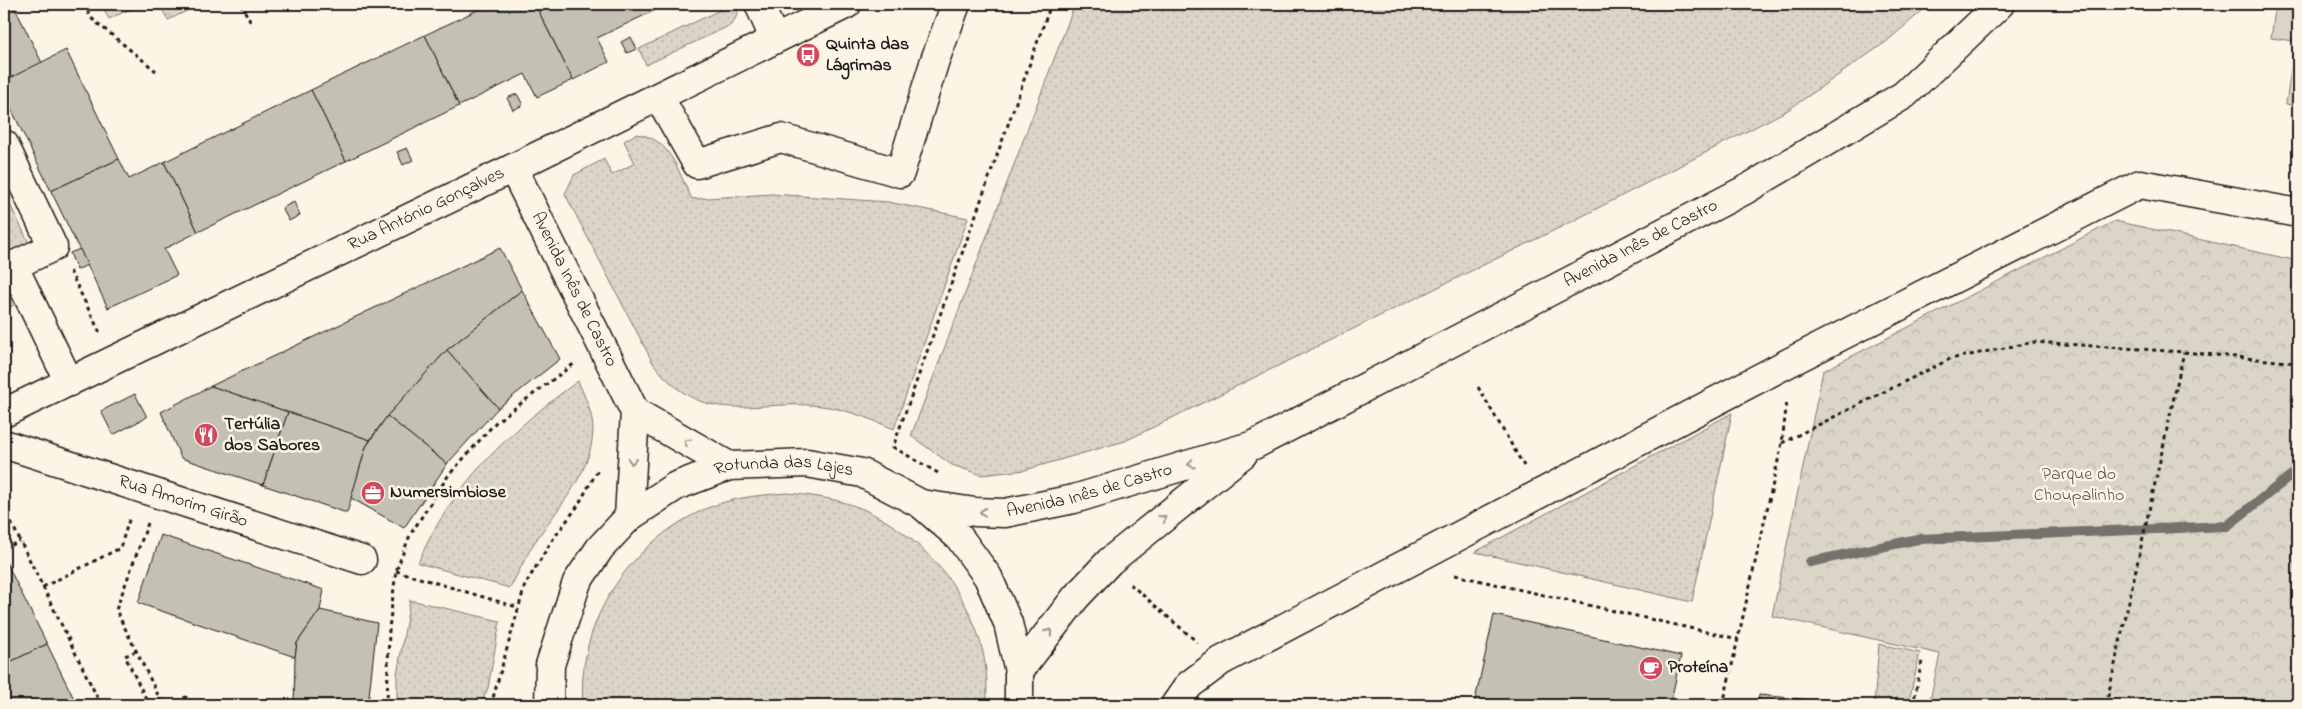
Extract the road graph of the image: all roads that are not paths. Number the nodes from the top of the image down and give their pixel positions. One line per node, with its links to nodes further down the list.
1 (759, 4): 5 (street)
2 (847, 4): 5 (street, Rua António Gonçalves)
3 (956, 4): 6 (street)
4 (2000, 4): 15 (street, Avenida Inês de Castro)
5 (774, 38): 6 (street, Rua António Gonçalves)
6 (659, 98): 8 (street, Rua António Gonçalves)
7 (4, 144): 10 (street)
8 (513, 168): 11 (street, Rua António Gonçalves); 12 (street, Avenida Inês de Castro)
9 (2298, 213): 23 (street)
10 (8, 267): 11 (street)
11 (69, 382): 13 (street, Rua António Gonçalves)
12 (635, 412): 16 (street, one-way to 12); 18 (street, Avenida Inês de Castro, one-way to 18)
13 (4, 413)
14 (4, 444): 19 (street, Rua Amorim Girão)
15 (1254, 445): 17 (street, Avenida Inês de Castro, one-way to 17); 20 (street, Avenida Inês de Castro, one-way to 15)
16 (729, 466): 17 (street, Rotunda das Lajes); 18 (street, Rotunda das Lajes)
17 (922, 504): 20 (street, Rotunda das Lajes)
18 (629, 517): 21 (street, Rotunda das Lajes)
19 (362, 560)
20 (1019, 671): 22 (street, Rotunda das Lajes)
21 (549, 705)
22 (1019, 705)
23 (1175, 705)

